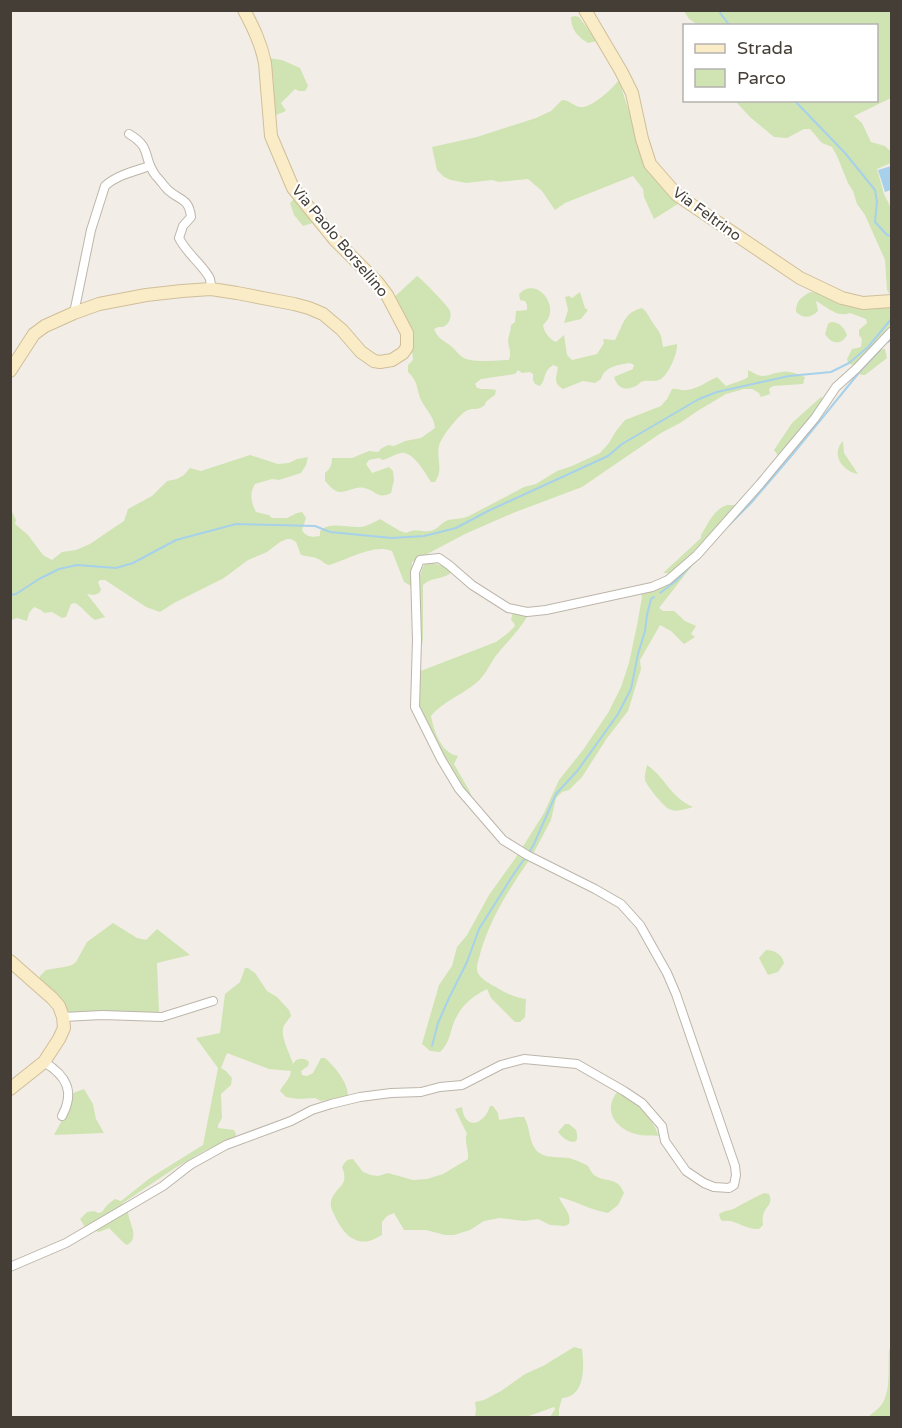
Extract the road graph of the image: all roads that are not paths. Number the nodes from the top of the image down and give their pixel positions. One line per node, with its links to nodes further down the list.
1 (244, 10): 5 (street, Via Paolo Borsellino)
2 (585, 10): 6 (street, Via Feltrino)
3 (129, 134): 4 (street)
4 (150, 166): 5 (street); 7 (street)
5 (210, 289): 7 (street, Via Paolo Borsellino)
6 (891, 301)
7 (74, 313): 9 (street, Via Paolo Borsellino)
8 (891, 331): 16 (street)
9 (10, 370)
10 (10, 961): 12 (street)
11 (213, 1001): 12 (street)
12 (63, 1017): 13 (street)
13 (44, 1062): 14 (street); 15 (street)
14 (10, 1089)
15 (62, 1116)
16 (10, 1267)

